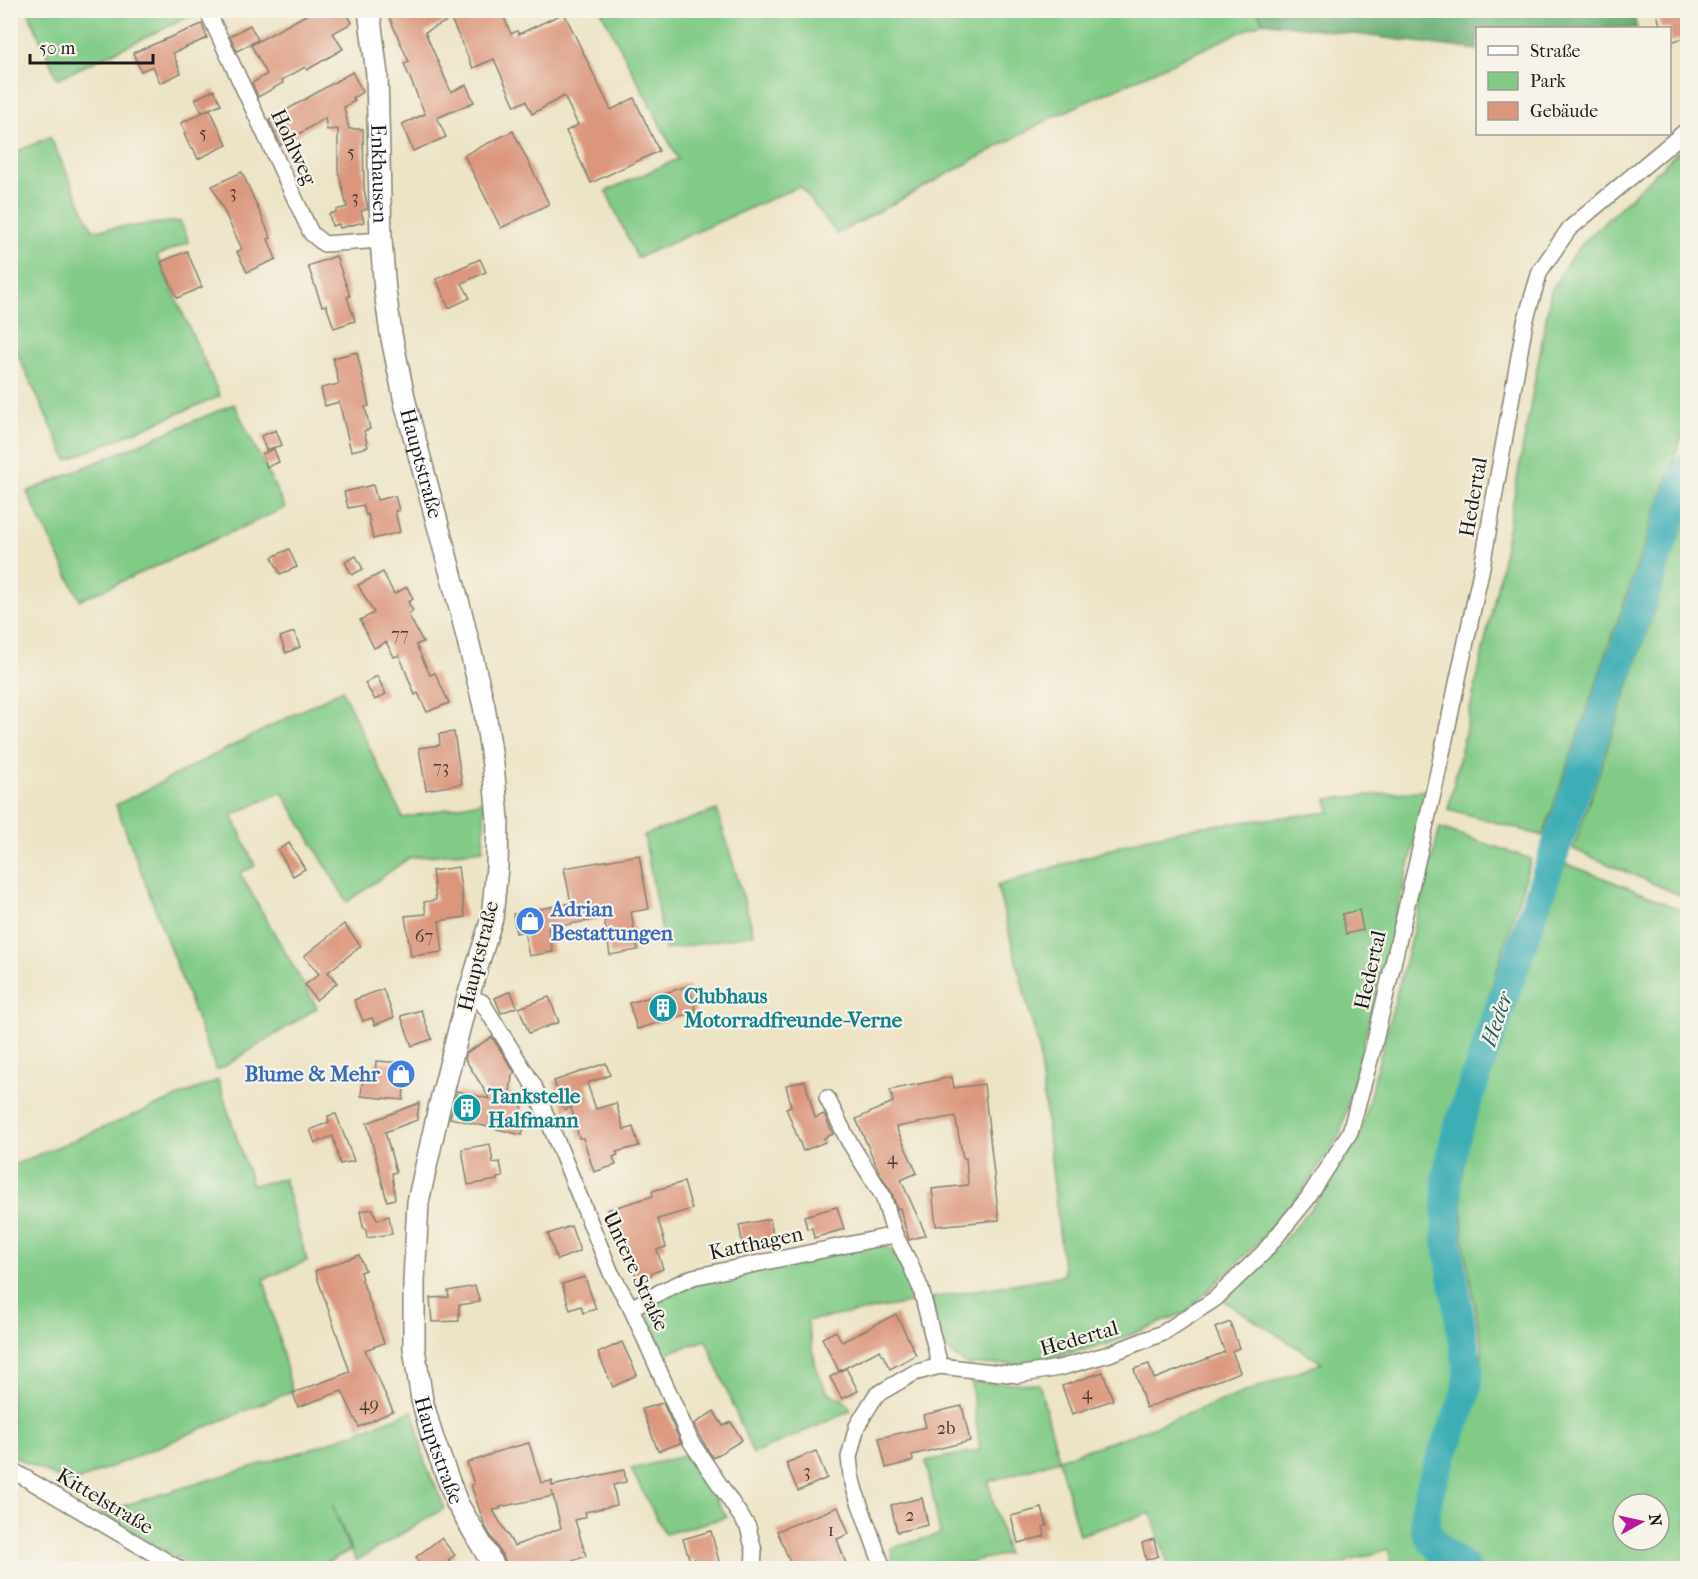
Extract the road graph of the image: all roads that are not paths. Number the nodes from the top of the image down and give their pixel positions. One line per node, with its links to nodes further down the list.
1 (207, 10): 4 (street, Hohlweg)
2 (369, 10): 4 (main road, Enkhausen)
3 (1688, 129): 10 (street, Hedertal)
4 (381, 240): 5 (main road, Enkhausen)
5 (391, 334): 6 (main road, Hauptstraße)
6 (470, 997): 9 (street, Untere Straße); 13 (main road, Hauptstraße)
7 (827, 1098): 8 (street)
8 (895, 1235): 9 (street, Katthagen); 10 (street)
9 (631, 1308): 14 (street, Untere Straße)
10 (940, 1366): 15 (street, Hedertal)
11 (10, 1469): 12 (street, Kittelstraße)
12 (178, 1569)
13 (495, 1569)
14 (753, 1569)
15 (883, 1569)

